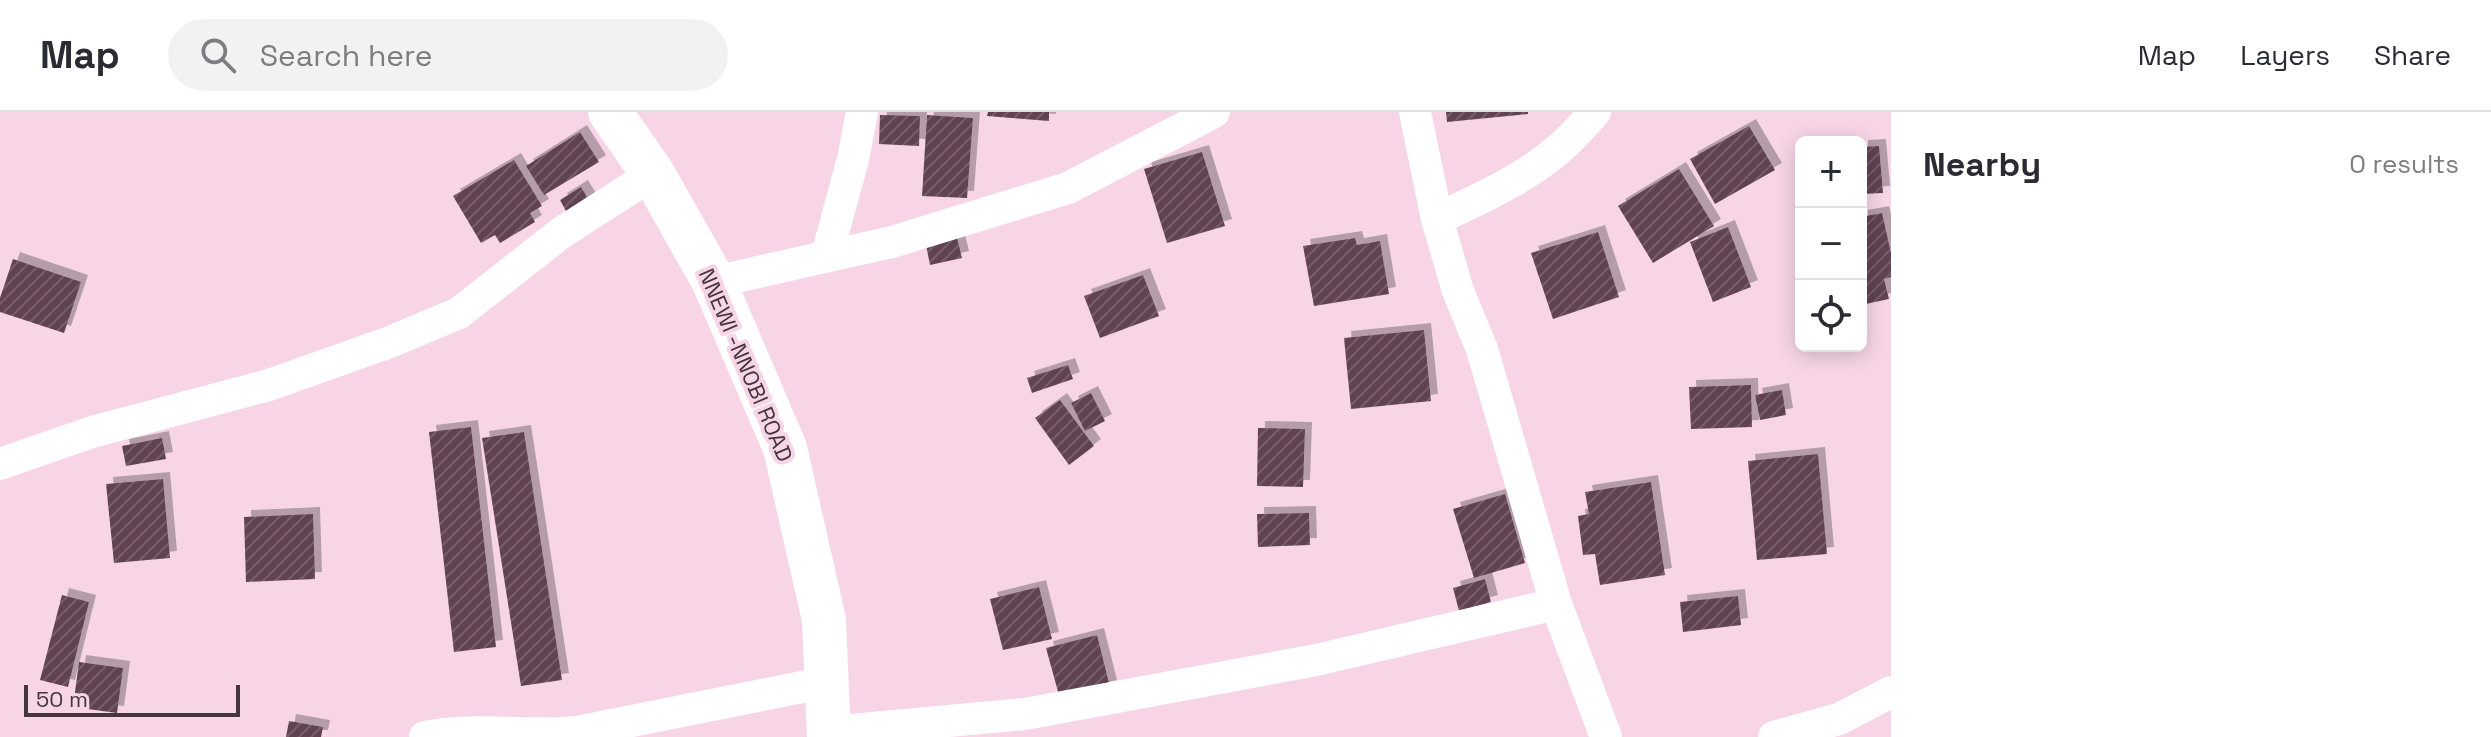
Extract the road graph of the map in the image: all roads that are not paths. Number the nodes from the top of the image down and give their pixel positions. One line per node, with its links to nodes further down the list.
1 (610, 112): 6 (main road, NNEWI -NNOBI ROAD)
2 (862, 112): 8 (street)
3 (1214, 112): 8 (street)
4 (1415, 112): 7 (street)
5 (1595, 112): 7 (street)
6 (653, 174): 9 (main road, NNEWI -NNOBI ROAD); 10 (street)
7 (1437, 219): 11 (street)
8 (827, 255): 9 (street)
9 (714, 282): 12 (main road, NNEWI -NNOBI ROAD)
10 (0, 464)
11 (1556, 604): 14 (street); 16 (street)
12 (827, 682): 14 (main road, NNEWI -NNOBI ROAD); 15 (street)
13 (1891, 692): 17 (street)
14 (829, 735)
15 (425, 737)
16 (1606, 737)
17 (1774, 737)

